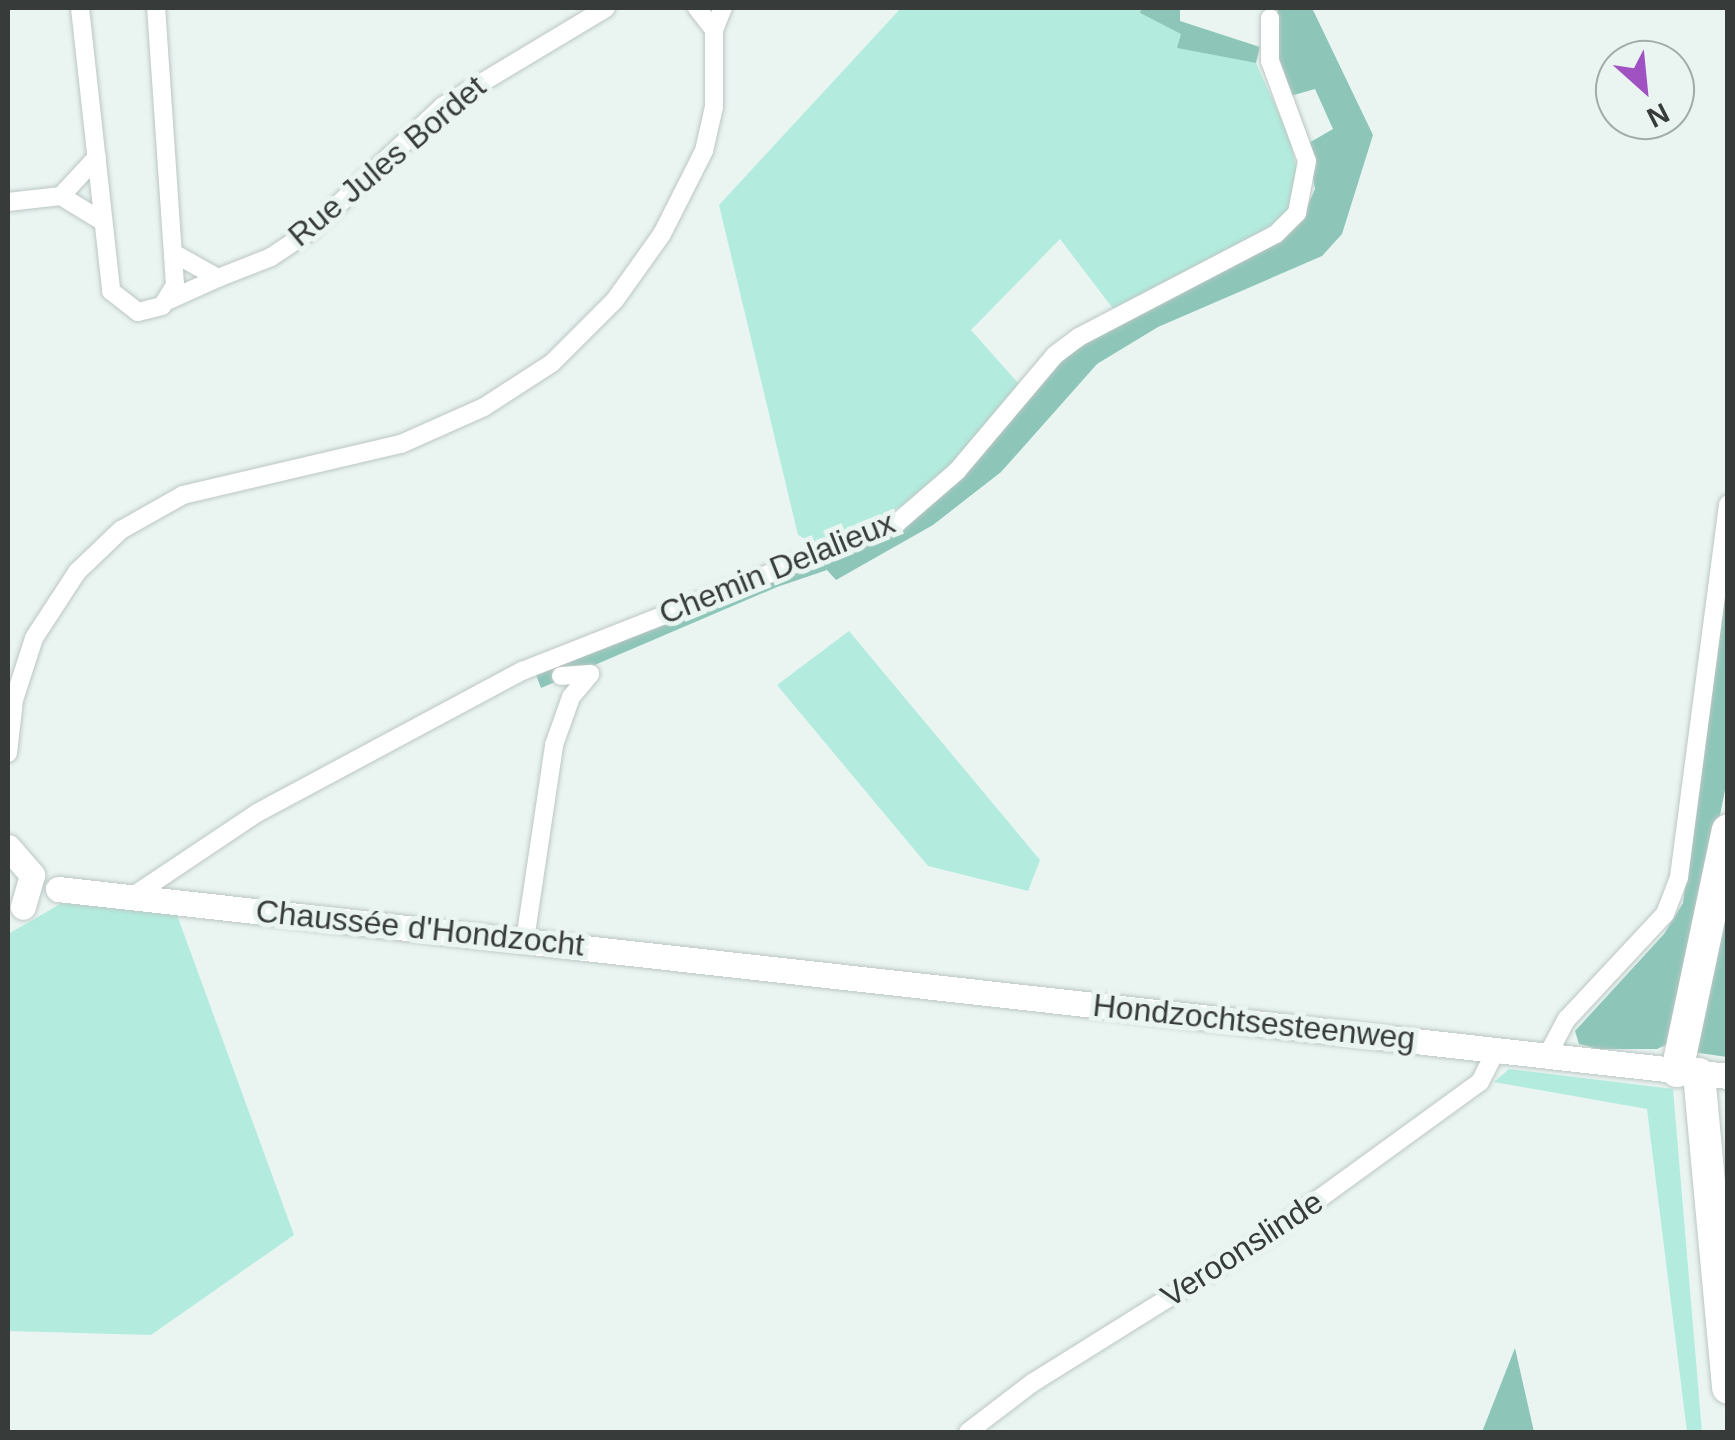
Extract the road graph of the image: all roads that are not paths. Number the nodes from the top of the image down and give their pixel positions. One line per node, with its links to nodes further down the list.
1 (80, 8): 8 (street)
2 (156, 8): 12 (street)
3 (606, 8): 13 (street, Rue Jules Bordet)
4 (697, 8): 7 (street)
5 (723, 8): 7 (street)
6 (1270, 18): 21 (street, Chemin Delalieux)
7 (714, 30): 17 (street)
8 (97, 157): 9 (street); 11 (street)
9 (61, 196): 10 (street); 11 (street)
10 (8, 202)
11 (102, 222): 14 (street)
12 (173, 253): 13 (street); 14 (street)
13 (218, 278): 14 (street, Rue Jules Bordet)
14 (168, 300)
15 (1728, 504): 26 (street)
16 (562, 676): 23 (street)
17 (8, 753)
18 (1728, 830): 27 (highway)
19 (15, 849): 20 (main road); 22 (main road)
20 (58, 889): 21 (main road, Chaussée d'Hondzocht); 22 (main road)
21 (133, 896): 23 (main road, Chaussée d'Hondzocht)
22 (15, 912)
23 (525, 940): 24 (main road, Chaussée d'Hondzocht)
24 (781, 970): 25 (main road, Hondzochtsesteenweg)
25 (1497, 1048): 26 (main road, Hondzochtsesteenweg); 29 (street, Veroonslinde)
26 (1548, 1054): 27 (main road, Hondzochtsesteenweg)
27 (1706, 1074): 28 (highway)
28 (1728, 1388)
29 (968, 1432)

